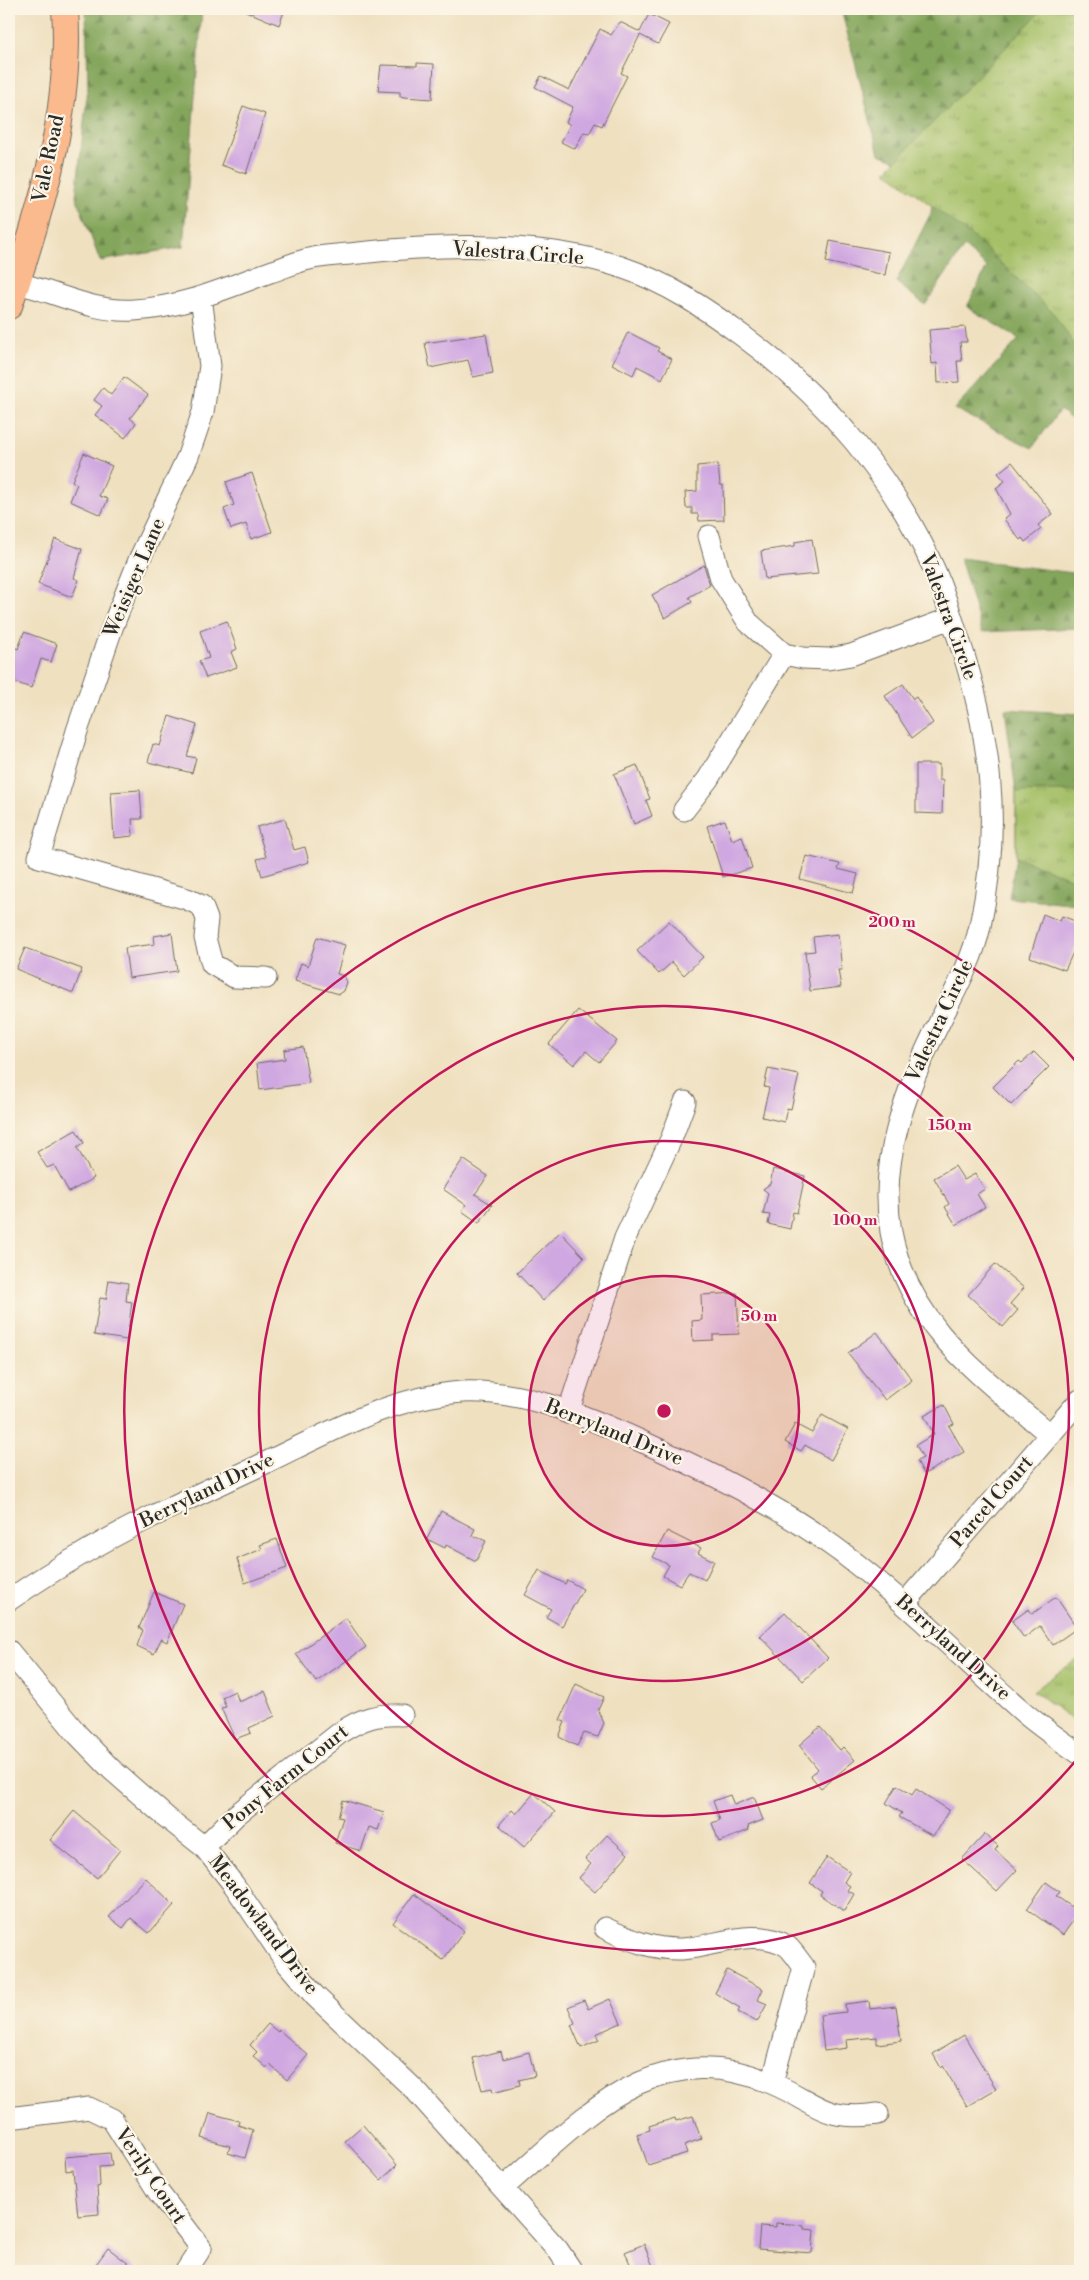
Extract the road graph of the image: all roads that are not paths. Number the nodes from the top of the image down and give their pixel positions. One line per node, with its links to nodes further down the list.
1 (65, 9): 2 (main road, Vale Road)
2 (12, 294): 3 (street, Valestra Circle)
3 (201, 297): 5 (street, Valestra Circle); 8 (street, Weisiger Lane)
4 (709, 536): 6 (street)
5 (951, 618): 6 (street); 12 (street, Valestra Circle)
6 (784, 654): 7 (street)
7 (684, 810)
8 (266, 978)
9 (686, 1102): 11 (street)
10 (1080, 1400): 12 (street, Parcel Court)
11 (568, 1413): 13 (street, Berryland Drive); 14 (street, Berryland Drive)
12 (1050, 1435): 14 (street, Parcel Court)
13 (9, 1600)
14 (904, 1604): 17 (street, Berryland Drive)
15 (9, 1651): 18 (street, Meadowland Drive)
16 (402, 1715): 18 (street, Pony Farm Court)
17 (1080, 1754)
18 (204, 1847): 23 (street, Meadowland Drive)
19 (605, 1928): 20 (street)
20 (772, 2084): 21 (street); 23 (street)
21 (878, 2114)
22 (9, 2118): 24 (street, Verily Court)
23 (503, 2188): 25 (street, Meadowland Drive)
24 (186, 2271)
25 (572, 2271)

